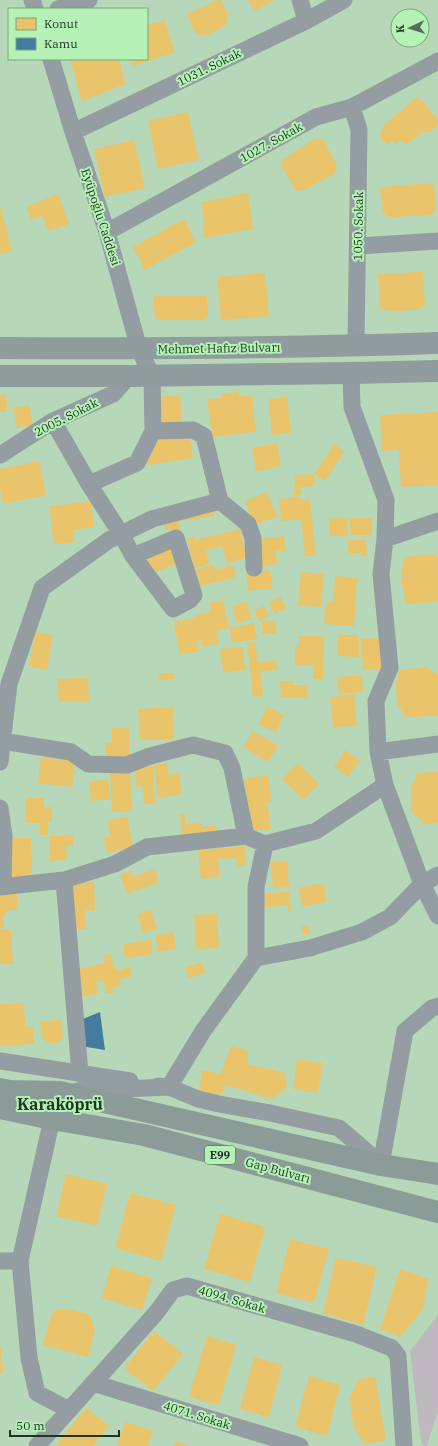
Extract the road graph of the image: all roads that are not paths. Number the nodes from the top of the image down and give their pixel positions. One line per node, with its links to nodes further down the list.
1 (89, 0): 4 (street)
2 (300, 0): 5 (street)
3 (344, 0): 5 (street, 1031. Sokak)
4 (61, 8)
5 (306, 20): 9 (street, 1031. Sokak)
6 (51, 60): 9 (street, Eyüpoğlu Caddesi)
7 (438, 61): 8 (street, 1027. Sokak)
8 (352, 107): 10 (street, 1027. Sokak); 12 (street, 1050. Sokak)
9 (73, 132): 10 (street, Eyüpoğlu Caddesi)
10 (108, 232): 16 (street, Eyüpoğlu Caddesi)
11 (438, 241): 12 (street)
12 (358, 246): 14 (street, 1050. Sokak)
13 (438, 343): 14 (main road, Mehmet Hafız Bulvarı)
14 (356, 346): 16 (main road, Mehmet Hafız Bulvarı)
15 (0, 348): 16 (main road, Mehmet Hafız Bulvarı)
16 (139, 349): 21 (street, Eyüpoğlu Caddesi)
17 (438, 370): 18 (main road)
18 (351, 373): 21 (main road); 29 (street)
19 (0, 376): 20 (main road)
20 (130, 376): 21 (main road); 22 (street, 2005. Sokak)
21 (152, 376): 23 (street)
22 (53, 421): 24 (street, 2005. Sokak); 25 (street)
23 (153, 431): 25 (street); 26 (street)
24 (0, 455)
25 (89, 484): 28 (street)
26 (220, 501): 28 (street); 31 (street)
27 (438, 521): 29 (street)
28 (121, 534): 30 (street); 32 (street)
29 (386, 539): 35 (street)
30 (133, 556)
31 (254, 568)
32 (4, 687): 33 (street)
33 (2, 740): 36 (street); 39 (street)
34 (438, 744): 35 (street)
35 (378, 752): 37 (street)
36 (0, 762)
37 (385, 786): 40 (street); 43 (street)
38 (0, 808): 44 (street)
39 (246, 836): 40 (street); 42 (street)
40 (265, 844): 46 (street)
41 (438, 875): 43 (street)
42 (64, 880): 44 (street); 49 (street)
43 (422, 884): 45 (street); 46 (street)
44 (1, 886)
45 (438, 916)
46 (256, 958): 50 (street)
47 (438, 1006): 54 (street)
48 (0, 1061): 49 (street)
49 (80, 1074): 50 (street)
50 (168, 1087): 52 (street); 54 (street)
51 (2, 1091): 52 (highway, Gap Bulvarı / E99); 53 (highway, Gap Bulvarı / E99)
52 (60, 1092): 54 (highway, Gap Bulvarı / E99)
53 (52, 1119): 56 (highway, Gap Bulvarı / E99); 58 (street)
54 (381, 1164): 55 (highway, Gap Bulvarı / E99)
55 (438, 1174)
56 (438, 1212)
57 (0, 1261): 58 (street)
58 (20, 1261): 60 (street)
59 (93, 1383): 60 (street, 4094. Sokak); 62 (street, 4071. Sokak); 63 (street, 4094. Sokak)
60 (69, 1410): 61 (street, 4094. Sokak)
61 (37, 1446)
62 (300, 1446)
63 (404, 1446)

